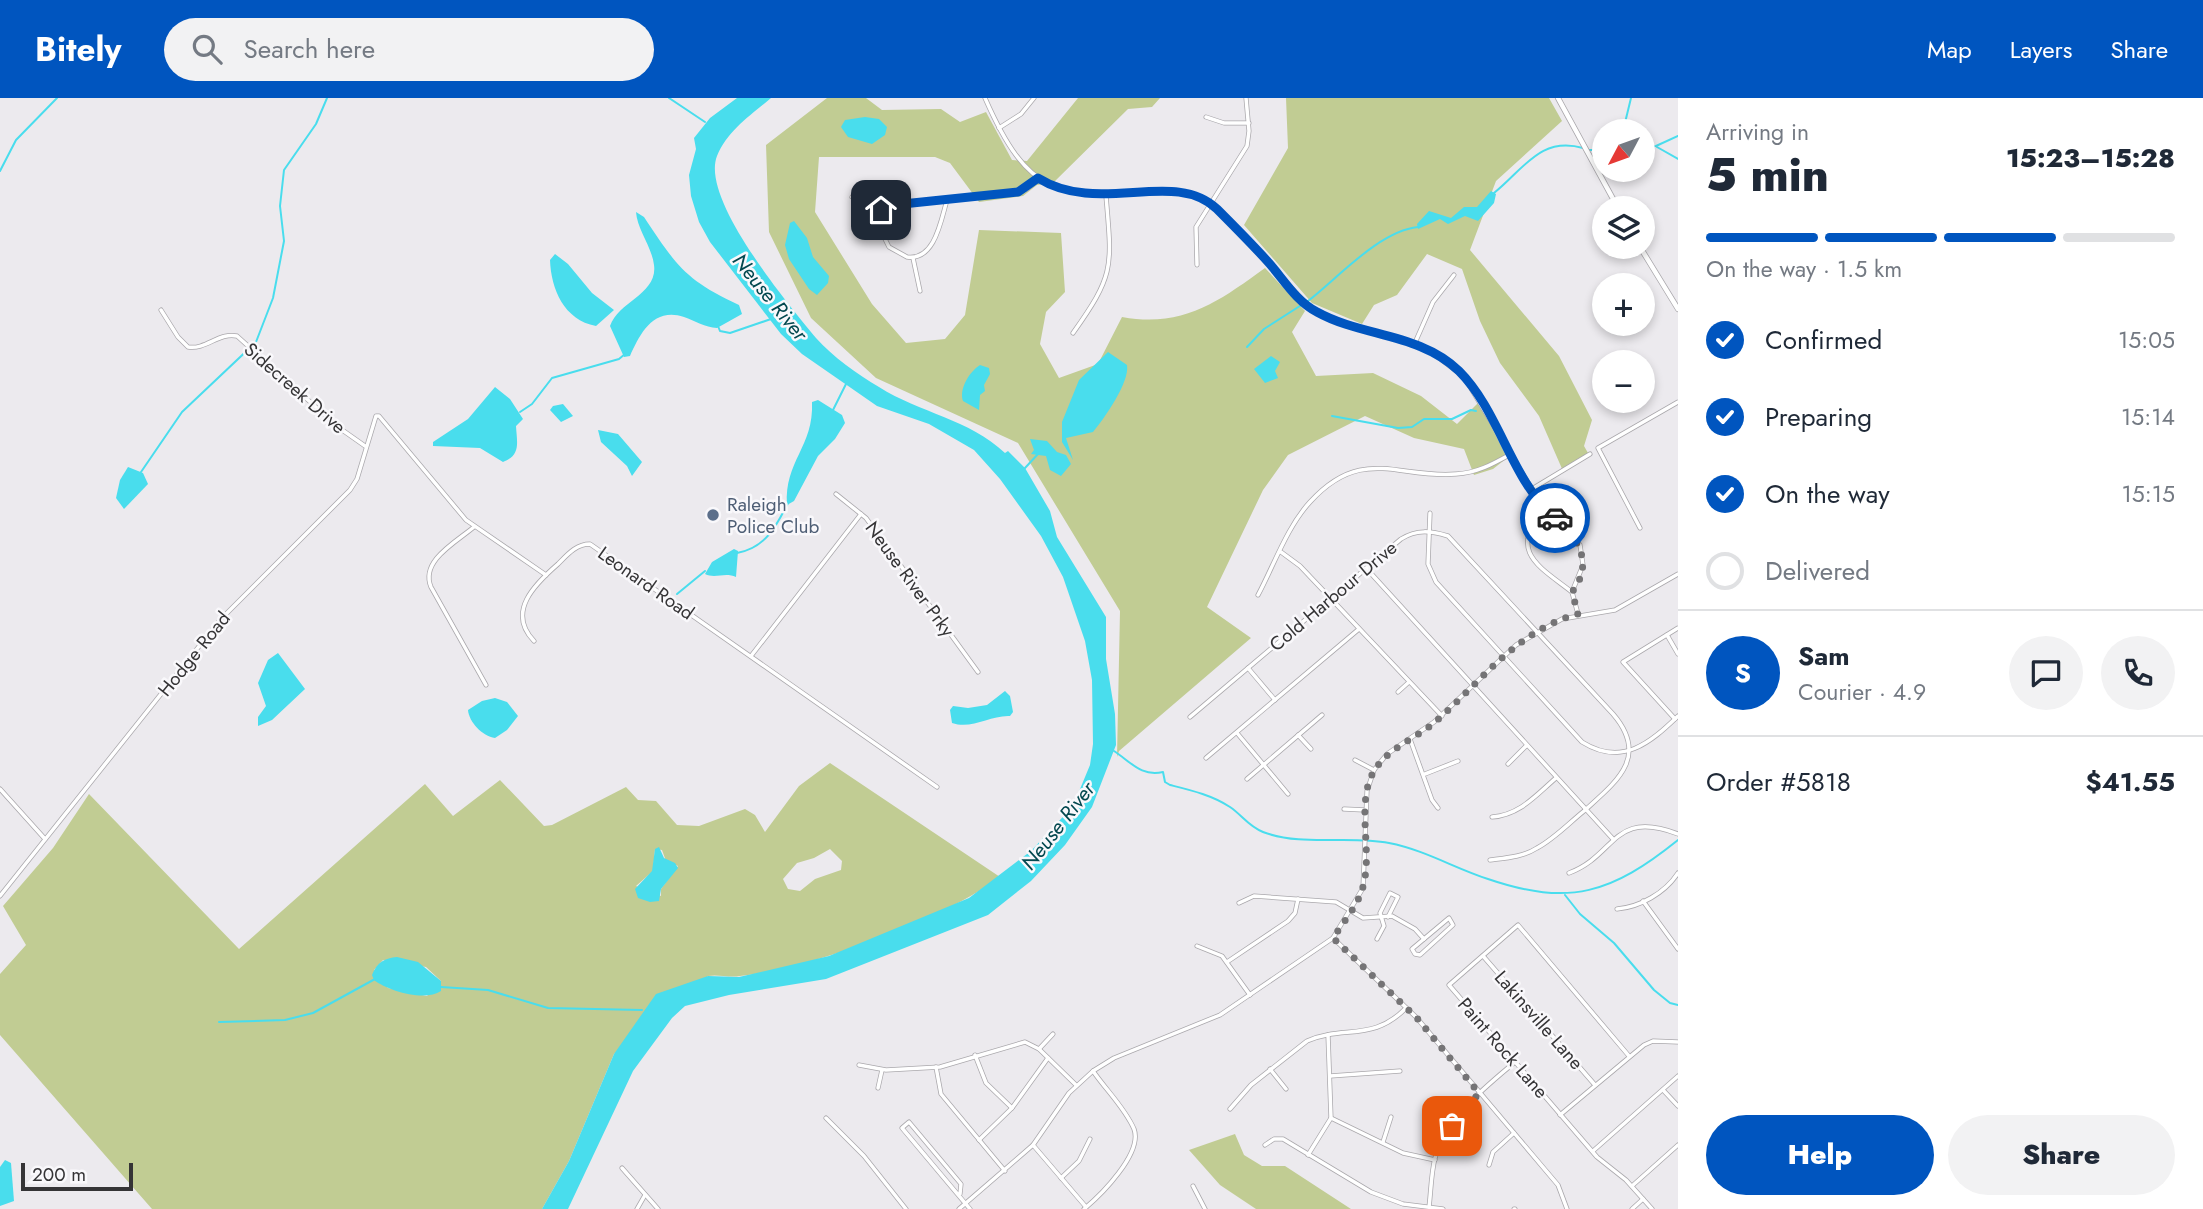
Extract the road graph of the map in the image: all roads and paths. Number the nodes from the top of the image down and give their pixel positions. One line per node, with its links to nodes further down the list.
1 (985, 98): 7 (street)
2 (1034, 98): 7 (street)
3 (1246, 98): 6 (street)
4 (1558, 98): 10 (street)
5 (1206, 117): 6 (street)
6 (1249, 123): 13 (street)
7 (999, 128): 8 (street)
8 (1038, 178): 9 (street); 12 (street)
9 (1106, 196): 13 (street); 22 (street)
10 (1611, 196)
11 (852, 197): 14 (street)
12 (947, 200): 14 (street); 15 (street)
13 (1211, 203): 17 (street); 23 (street)
14 (879, 214): 15 (street)
15 (913, 258): 19 (street)
16 (1647, 259): 20 (street)
17 (1197, 265)
18 (1454, 275): 23 (street)
19 (920, 291)
20 (1678, 309)
21 (161, 310): 25 (street, Sidecreek Drive)
22 (1073, 333)
23 (1414, 345): 26 (street)
24 (1678, 402): 34 (street)
25 (365, 446): 33 (street, Hodge Road); 89 (street, Hodge Road)
26 (1511, 454): 28 (street); 38 (street)
27 (1590, 454): 28 (street)
28 (1532, 489): 30 (street)
29 (836, 494): 31 (street, Neuse River Prky)
30 (1545, 509): 37 (street); 42 (street)
31 (862, 513): 53 (street); 55 (street, Neuse River Prky)
32 (1430, 513): 35 (street)
33 (474, 527): 41 (street); 57 (street)
34 (1640, 528)
35 (1428, 531): 39 (street, Cold Harbour Drive); 48 (street); 52 (street)
36 (1521, 537): 37 (street)
37 (1527, 538): 42 (street)
38 (1281, 552): 43 (street); 44 (street)
39 (1366, 568): 44 (street, Cold Harbour Drive); 58 (street)
40 (1678, 574): 45 (street)
41 (546, 575): 50 (street); 53 (street, Leonard Road)
42 (1572, 592): 45 (street)
43 (1258, 595)
44 (1330, 598): 47 (street); 54 (street, Cold Harbour Drive)
45 (1578, 614): 48 (street)
46 (1678, 628): 49 (street)
47 (1359, 629): 56 (street); 60 (street)
48 (1539, 632): 52 (street); 70 (street)
49 (1667, 634): 51 (street); 64 (street)
50 (534, 641)
51 (1678, 654)
52 (1503, 655): 58 (street); 70 (street)
53 (751, 656): 80 (street, Leonard Road)
54 (1248, 668): 60 (street); 62 (street, Cold Harbour Drive)
55 (978, 672)
56 (1409, 682): 59 (street); 63 (street)
57 (486, 685)
58 (1473, 685): 63 (street); 68 (street)
59 (1398, 692)
60 (1275, 700): 65 (street)
61 (1322, 715): 66 (street)
62 (1190, 716)
63 (1442, 716): 67 (street)
64 (1677, 718): 70 (street)
65 (1237, 733): 71 (street); 75 (street)
66 (1298, 735): 69 (street); 75 (street)
67 (1410, 739): 76 (street); 77 (street)
68 (1527, 745): 74 (street); 78 (street)
69 (1311, 750)
70 (1629, 751): 85 (street)
71 (1206, 758)
72 (1355, 760): 76 (street)
73 (1458, 761): 77 (street)
74 (1508, 764)
75 (1264, 765): 79 (street); 82 (street)
76 (1374, 770): 86 (street)
77 (1425, 774): 84 (street)
78 (1556, 778): 85 (street); 87 (street)
79 (1247, 779)
80 (937, 787)
81 (0, 789): 89 (street)
82 (1288, 794)
83 (1344, 808): 86 (street)
84 (1438, 808)
85 (1586, 809): 90 (street); 91 (street)
86 (1366, 810): 99 (street)
87 (1492, 817)
88 (1678, 834): 90 (street)
89 (46, 839): 94 (street, Hodge Road)
90 (1613, 839): 92 (street)
91 (1490, 860)
92 (1569, 873)
93 (1678, 873): 96 (street)
94 (0, 896)
95 (1298, 899): 97 (street); 99 (street); 107 (street)
96 (1643, 901): 98 (street); 105 (street)
97 (1240, 903)
98 (1616, 909)
99 (1352, 911): 100 (street); 101 (street)
100 (1385, 918): 100 (street); 102 (street); 103 (street)
101 (1333, 938): 108 (street); 109 (street)
102 (1377, 939)
103 (1424, 939): 103 (street)
104 (1196, 946): 107 (street)
105 (1678, 949)
106 (1483, 956): 115 (street, Paint Rock Lane); 117 (street, Paint Rock Lane); 127 (street, Lakinsville Lane)
107 (1227, 962): 108 (street)
108 (1250, 995): 122 (street)
109 (1407, 1008): 111 (street); 131 (street)
110 (1053, 1034): 113 (street)
111 (1328, 1035): 120 (street); 124 (street)
112 (1678, 1042): 115 (street)
113 (1039, 1049): 114 (street); 116 (street)
114 (975, 1055): 119 (street); 133 (street)
115 (1629, 1056): 127 (street)
116 (1048, 1058): 126 (street); 133 (street)
117 (1515, 1062): 131 (street); 136 (street, Paint Rock Lane)
118 (859, 1065): 121 (street)
119 (936, 1067): 121 (street); 143 (street)
120 (1270, 1069): 129 (street); 134 (street)
121 (882, 1070): 128 (street)
122 (1093, 1071): 126 (street); 167 (street)
123 (1401, 1071): 124 (street)
124 (1330, 1076): 139 (street)
125 (1678, 1076): 130 (street)
126 (1076, 1085): 145 (street)
127 (1595, 1085): 136 (street)
128 (878, 1088)
129 (1286, 1089)
130 (1663, 1090): 132 (street); 148 (street)
131 (1479, 1093): 140 (street); 141 (street)
132 (1678, 1106)
133 (1012, 1108): 143 (street)
134 (1230, 1109)
135 (1437, 1110): 140 (street)
136 (1560, 1115): 148 (street, Paint Rock Lane)
137 (1391, 1117): 144 (street)
138 (826, 1118): 164 (street)
139 (1331, 1118): 144 (street); 149 (street)
140 (1452, 1126): 150 (street)
141 (1514, 1133): 151 (street); 170 (street)
142 (1090, 1139): 154 (street)
143 (979, 1140): 153 (street)
144 (1382, 1142): 150 (street)
145 (1033, 1145): 153 (street); 154 (street)
146 (1265, 1145): 149 (street)
147 (1678, 1145): 156 (street)
148 (1592, 1152): 156 (street, Paint Rock Lane)
149 (1308, 1155): 161 (street)
150 (1435, 1160): 161 (street)
151 (1489, 1165)
152 (622, 1168): 158 (street)
153 (1005, 1171): 160 (street)
154 (1061, 1178): 167 (street)
155 (1193, 1186): 168 (street)
156 (1632, 1186): 159 (street, Paint Rock Lane)
157 (960, 1194): 157 (street); 160 (street)
158 (645, 1195): 162 (street); 163 (street)
159 (1643, 1199): 171 (street); 172 (street, Paint Rock Lane)
160 (966, 1203): 165 (street); 166 (street)
161 (1429, 1208): 169 (street)
162 (637, 1209)
163 (658, 1209)
164 (906, 1209)
165 (959, 1209)
166 (970, 1209)
167 (1086, 1209)
168 (1205, 1209)
169 (1443, 1209)
170 (1567, 1209)
171 (1632, 1209)
172 (1652, 1209)

